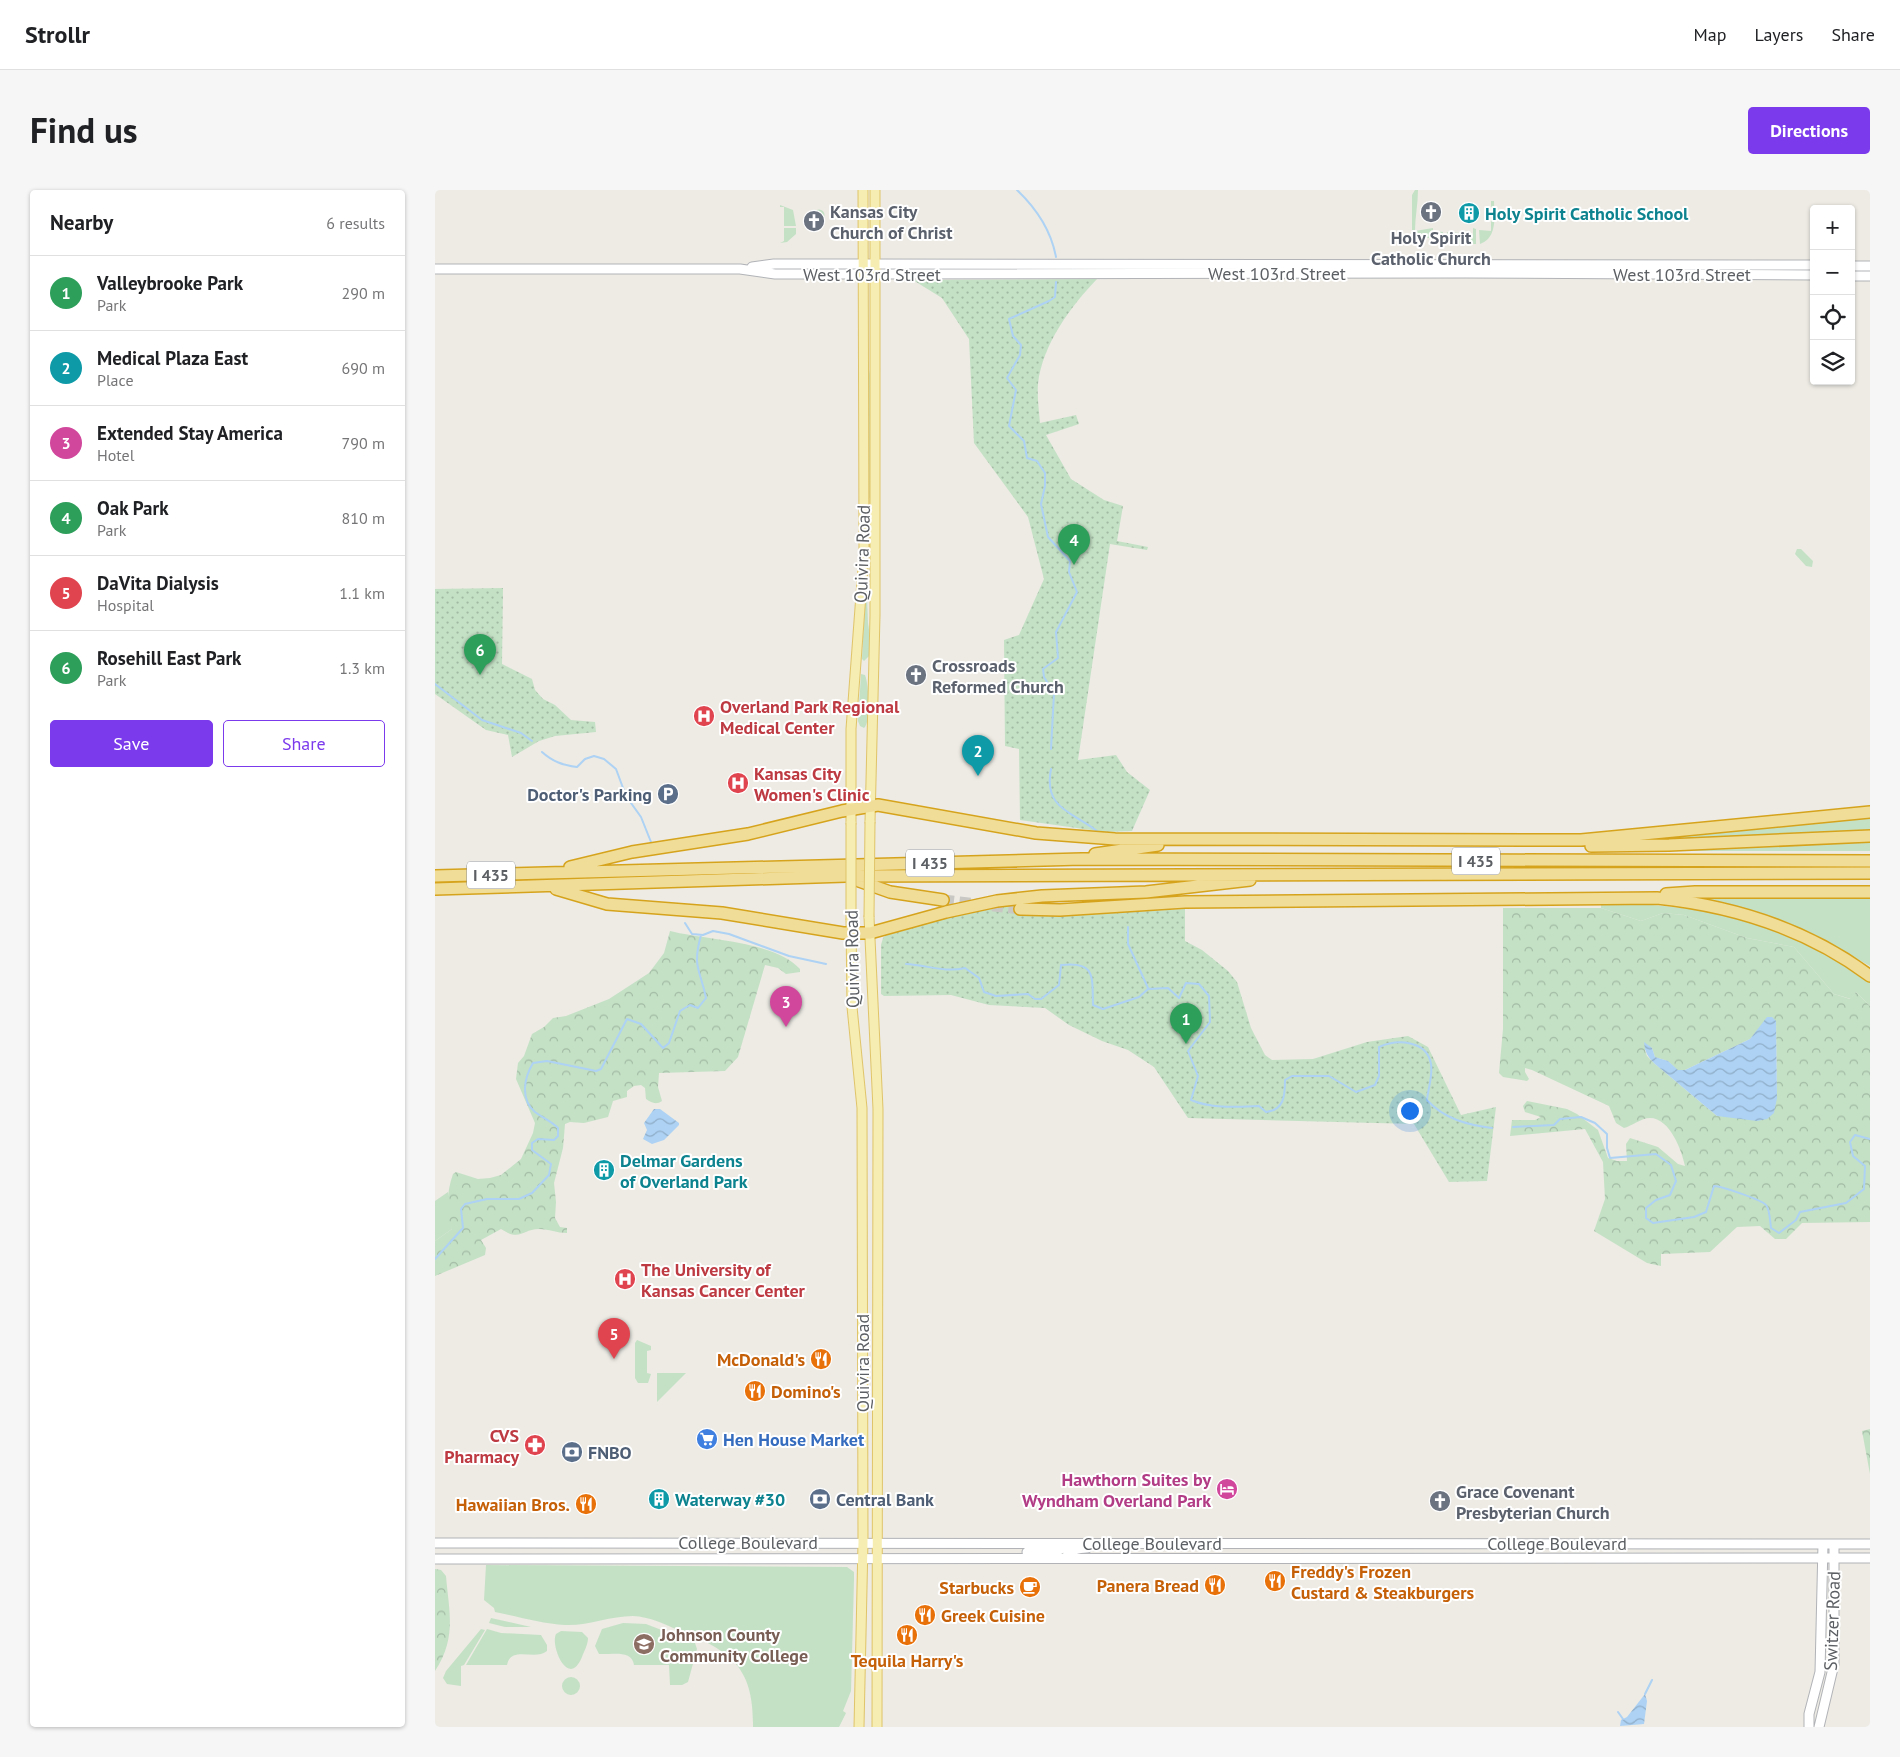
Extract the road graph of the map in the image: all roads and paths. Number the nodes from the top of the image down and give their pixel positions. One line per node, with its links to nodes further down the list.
1 (863, 190): 3 (main road, Quivira Road)
2 (875, 190): 4 (main road, Quivira Road)
3 (864, 264): 4 (main road, West 103rd Street); 9 (main road, West 103rd Street); 10 (main road, Quivira Road)
4 (875, 264): 5 (main road, West 103rd Street); 11 (main road, Quivira Road)
5 (1810, 266)
6 (1855, 266): 7 (main road)
7 (1870, 266)
8 (435, 269): 9 (main road, West 103rd Street)
9 (740, 269): 10 (main road, West 103rd Street)
10 (864, 274): 11 (main road, West 103rd Street); 16 (main road, Quivira Road)
11 (875, 274): 12 (main road, West 103rd Street); 15 (main road, Quivira Road)
12 (1810, 275)
13 (1855, 276): 14 (main road)
14 (1870, 276)
15 (870, 807): 16 (highway); 19 (highway); 37 (main road, Quivira Road, bridge)
16 (851, 810): 23 (highway); 36 (main road, Quivira Road, bridge)
17 (1870, 812): 20 (highway)
18 (1870, 836): 20 (highway)
19 (1197, 839): 20 (highway); 21 (highway)
20 (1517, 841)
21 (1082, 859): 22 (highway, I 435); 23 (highway, I 435)
22 (1870, 861)
23 (546, 873): 26 (highway, I 435)
24 (1870, 873): 25 (highway, I 435)
25 (1313, 874): 27 (highway, I 435); 30 (highway)
26 (435, 876)
27 (846, 876): 28 (highway, I 435); 33 (highway)
28 (544, 886): 29 (highway, I 435); 36 (highway)
29 (435, 889)
30 (1146, 892): 34 (highway); 37 (highway)
31 (1870, 892): 32 (highway)
32 (1625, 897): 34 (highway); 38 (highway)
33 (943, 900)
34 (1317, 900): 35 (highway)
35 (1020, 910)
36 (852, 933): 37 (highway); 41 (main road, Quivira Road)
37 (870, 933): 43 (main road, Quivira Road)
38 (1859, 968): 39 (highway); 40 (highway)
39 (1870, 972)
40 (1870, 976)
41 (863, 1542): 42 (main road, College Boulevard); 43 (main road, College Boulevard); 50 (main road, Quivira Road)
42 (435, 1543)
43 (878, 1543): 44 (main road, College Boulevard); 51 (main road, Quivira Road)
44 (1074, 1543): 45 (main road, College Boulevard); 52 (main road)
45 (1133, 1543): 46 (main road, College Boulevard); 53 (main road)
46 (1823, 1544): 47 (main road, College Boulevard); 54 (main road, Switzer Road)
47 (1834, 1544): 48 (main road, College Boulevard); 55 (main road, Switzer Road)
48 (1870, 1544)
49 (435, 1558): 50 (main road, College Boulevard)
50 (862, 1558): 51 (main road, College Boulevard); 59 (main road, Quivira Road)
51 (878, 1558): 52 (main road, College Boulevard); 60 (main road, Quivira Road)
52 (1006, 1558): 53 (main road, College Boulevard)
53 (1065, 1558): 54 (main road, College Boulevard)
54 (1822, 1558): 55 (main road, College Boulevard); 57 (main road, Switzer Road)
55 (1834, 1558): 56 (main road, College Boulevard); 58 (main road, Switzer Road)
56 (1870, 1558)
57 (1820, 1667): 58 (main road); 61 (main road, Switzer Road)
58 (1833, 1669): 62 (main road, Switzer Road)
59 (859, 1727)
60 (877, 1727)
61 (1809, 1727)
62 (1819, 1727)

